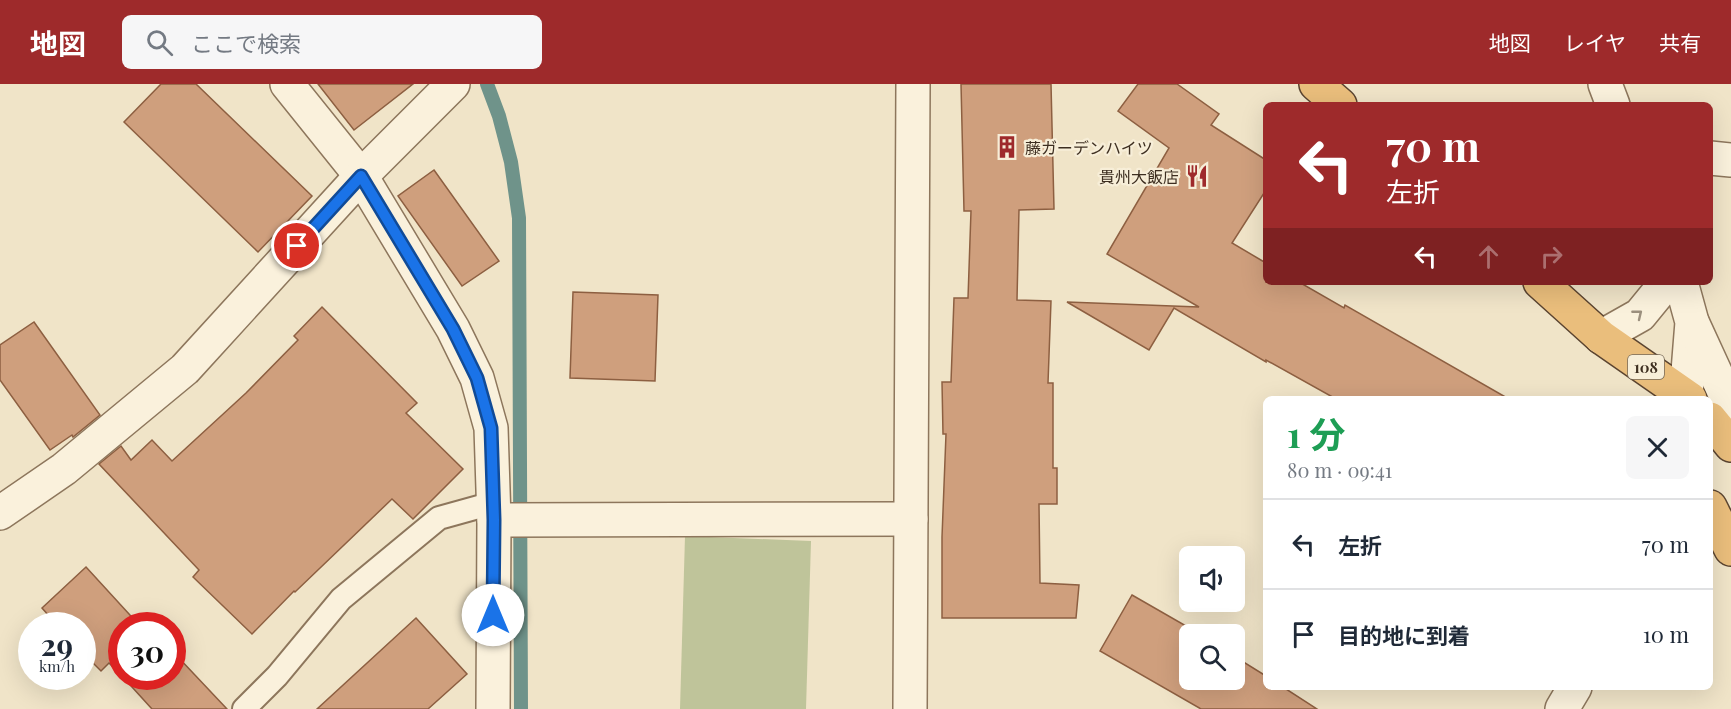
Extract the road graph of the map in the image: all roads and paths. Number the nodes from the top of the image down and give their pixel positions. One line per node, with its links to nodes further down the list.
1 (287, 84): 10 (street)
2 (453, 84): 10 (street)
3 (913, 84): 25 (street)
4 (1316, 84): 6 (highway)
5 (1605, 84): 7 (street)
6 (1337, 102)
7 (1612, 102)
8 (1713, 158): 9 (street)
9 (1731, 160)
10 (361, 176): 22 (street); 24 (street)
11 (1543, 285): 15 (highway, 108)
12 (1664, 285): 15 (street, one-way to 12)
13 (1681, 285): 14 (street)
14 (1692, 322): 18 (street); 19 (street)
15 (1601, 336): 16 (highway, 108); 17 (highway, 108)
16 (1647, 396)
17 (1683, 396)
18 (1686, 396)
19 (1731, 407)
20 (1713, 423): 21 (highway)
21 (1731, 445)
22 (0, 513)
23 (1713, 513): 26 (highway)
24 (508, 516): 25 (street); 28 (lane); 29 (street)
25 (911, 519): 30 (street)
26 (1731, 549)
27 (1573, 690): 31 (street)
28 (244, 709)
29 (493, 709)
30 (910, 709)
31 (1562, 709)

